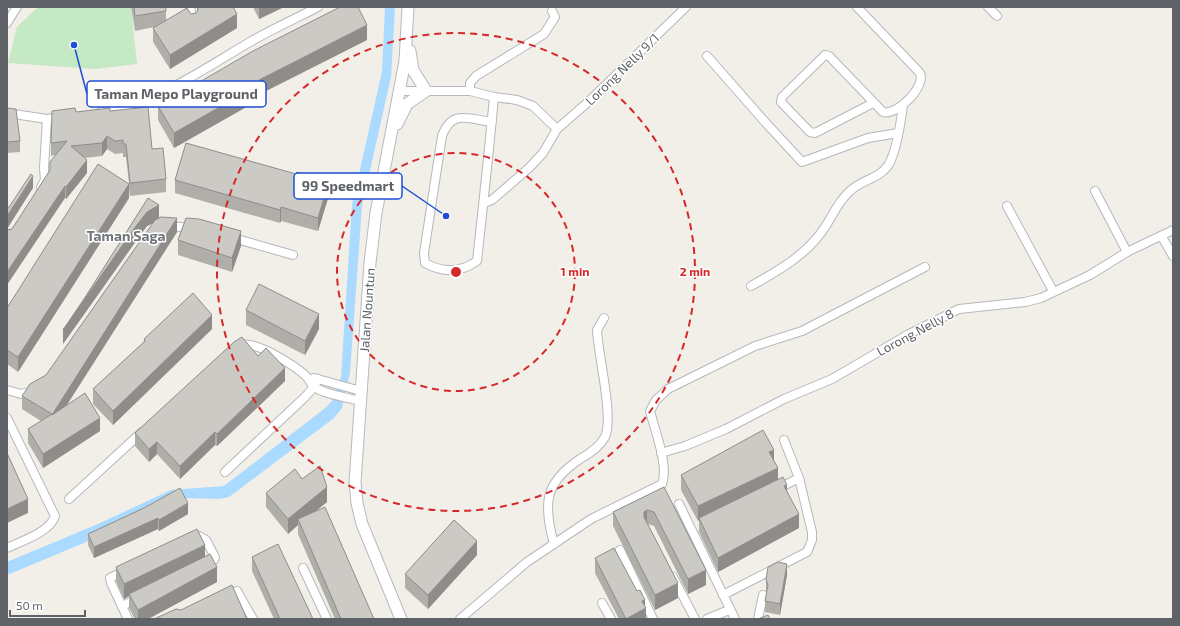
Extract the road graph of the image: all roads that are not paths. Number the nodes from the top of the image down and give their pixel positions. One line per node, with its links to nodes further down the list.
1 (16, 7): 10 (street)
2 (190, 7): 11 (street)
3 (318, 7): 21 (street)
4 (408, 7): 12 (street, Jalan Nountun)
5 (686, 7): 25 (street, Lorong Nelly 9/1)
6 (857, 7): 19 (street)
7 (988, 7): 9 (street)
8 (552, 11): 16 (street)
9 (997, 16)
10 (7, 23)
11 (193, 23)
12 (407, 34): 14 (street, Jalan Nountun); 15 (street)
13 (707, 56): 26 (street)
14 (399, 91): 15 (street); 27 (street, Jalan Nountun)
15 (426, 91): 16 (street); 27 (street)
16 (470, 91): 17 (street)
17 (494, 97): 24 (street); 25 (street)
18 (873, 103): 18 (street); 19 (street)
19 (903, 105): 26 (street)
20 (7, 113): 23 (street)
21 (92, 113)
22 (70, 116): 23 (street)
23 (47, 119): 29 (street)
24 (492, 122): 30 (street); 30 (street)
25 (557, 129): 30 (street, Lorong Nelly 9/1)
26 (898, 133): 41 (street)
27 (391, 135): 50 (street, Jalan Nountun)
28 (1095, 191): 37 (street)
29 (36, 196)
30 (484, 203)
31 (1007, 206): 42 (street)
32 (160, 226): 33 (street)
33 (200, 228)
34 (1173, 230): 36 (street, Lorong Nelly 8)
35 (221, 234): 38 (street)
36 (1162, 237): 37 (street, Lorong Nelly 8); 39 (street)
37 (1127, 252): 42 (street, Lorong Nelly 8)
38 (293, 256)
39 (1173, 256)
40 (925, 267): 54 (street)
41 (751, 286)
42 (1053, 291): 54 (street, Lorong Nelly 8)
43 (604, 318): 61 (street)
44 (231, 350): 45 (street)
45 (307, 377): 46 (street); 48 (street)
46 (318, 379): 48 (street); 50 (street)
47 (41, 386): 49 (street)
48 (314, 387): 50 (street); 55 (street)
49 (7, 390)
50 (361, 396): 74 (street, Jalan Nountun)
51 (8, 419): 62 (street)
52 (151, 424): 58 (street)
53 (784, 440): 56 (street)
54 (661, 453): 61 (street)
55 (225, 472)
56 (799, 478): 57 (street); 69 (street)
57 (767, 494)
58 (69, 499)
59 (679, 504): 69 (street)
60 (185, 542): 66 (street)
61 (554, 544): 81 (street)
62 (8, 545)
63 (620, 550): 83 (street)
64 (137, 565): 73 (street)
65 (303, 568): 78 (street)
66 (198, 569)
67 (670, 571): 84 (street)
68 (150, 592): 73 (street)
69 (723, 595): 75 (street)
70 (763, 595): 87 (street)
71 (218, 600): 77 (street)
72 (602, 603): 82 (street)
73 (122, 606): 76 (street)
74 (397, 607): 79 (street, Jalan Nountun); 80 (street, Jalan Nountun)
75 (729, 610): 85 (street); 86 (street)
76 (128, 619)
77 (253, 619)
78 (326, 619)
79 (401, 619)
80 (407, 619)
81 (460, 619)
82 (611, 619)
83 (653, 619)
84 (695, 619)
85 (707, 619)
86 (735, 619)
87 (758, 619)

